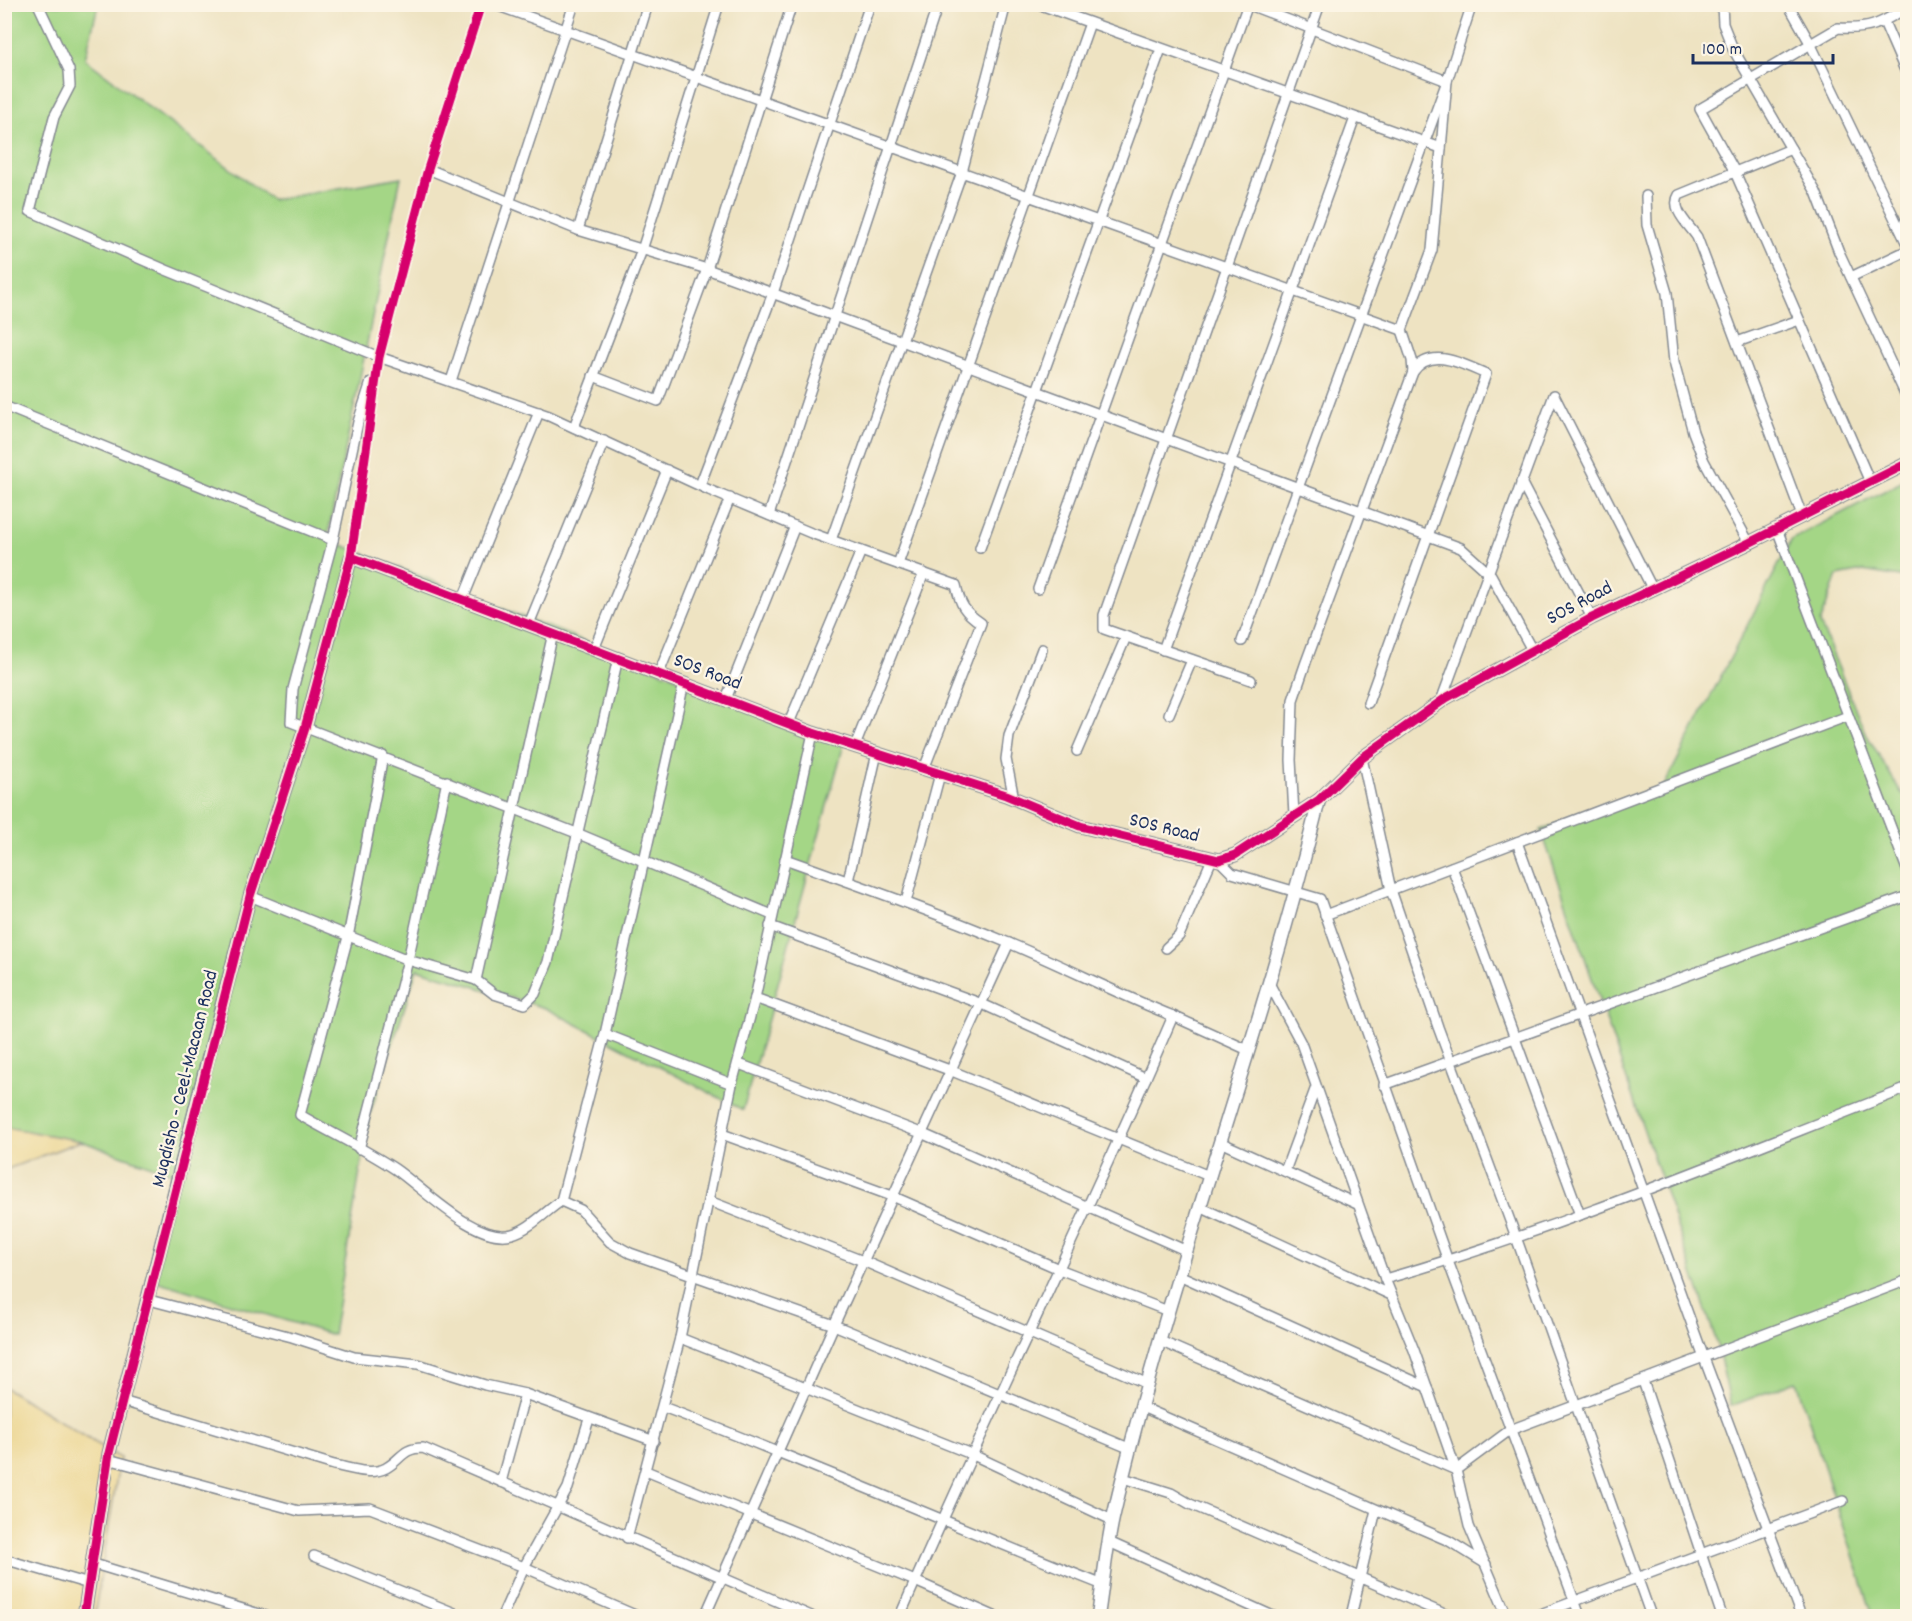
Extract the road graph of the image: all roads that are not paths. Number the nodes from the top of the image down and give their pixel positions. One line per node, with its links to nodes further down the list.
1 (38, 4): 59 (street)
2 (481, 4): 38 (street)
3 (493, 4): 21 (street)
4 (574, 4): 21 (street)
5 (648, 4): 24 (street)
6 (719, 4): 27 (street)
7 (792, 4): 31 (street)
8 (870, 4): 33 (street)
9 (938, 4): 35 (street)
10 (1006, 4): 39 (street)
11 (1038, 4): 19 (street)
12 (1320, 4): 20 (street)
13 (1472, 4): 29 (street)
14 (1722, 4): 28 (street)
15 (1788, 4): 22 (street)
16 (1248, 5): 20 (street); 25 (street)
17 (1908, 7): 18 (street)
18 (1884, 22): 22 (street); 26 (street)
19 (1090, 23): 23 (street); 41 (street)
20 (1311, 29): 29 (street); 30 (street)
21 (566, 30): 24 (street); 43 (street)
22 (1809, 43): 28 (street); 46 (street)
23 (1161, 48): 25 (street); 88 (street)
24 (632, 54): 27 (street); 44 (street)
25 (1223, 70): 30 (street); 45 (street)
26 (1908, 76)
27 (697, 77): 31 (street); 47 (street)
28 (1750, 79): 37 (street); 40 (street)
29 (1447, 81): 34 (street); 36 (street)
30 (1288, 94): 32 (street); 48 (street)
31 (761, 100): 33 (street); 49 (street)
32 (1355, 118): 34 (street); 51 (street)
33 (829, 124): 35 (street); 52 (street)
34 (1423, 142): 36 (street); 53 (street)
35 (891, 147): 39 (street); 54 (street)
36 (1441, 148): 56 (street)
37 (1791, 149): 40 (street); 50 (street)
38 (428, 169): 43 (street); 59 (street)
39 (962, 172): 41 (street); 57 (street)
40 (1735, 172): 55 (street); 58 (street)
41 (1029, 196): 45 (street); 60 (street)
42 (1646, 196): 87 (street)
43 (509, 202): 44 (street); 63 (street)
44 (578, 230): 47 (street)
45 (1163, 244): 48 (street); 67 (street)
46 (1908, 248): 50 (street)
47 (642, 250): 49 (street); 62 (street)
48 (1227, 267): 51 (street); 69 (street)
49 (707, 269): 52 (street); 62 (street)
50 (1851, 277): 64 (street)
51 (1293, 291): 53 (street); 71 (street)
52 (773, 293): 54 (street); 76 (street)
53 (1359, 315): 56 (street); 77 (street)
54 (836, 317): 57 (street); 80 (street)
55 (1799, 320): 58 (street); 75 (street)
56 (1402, 330): 61 (street)
57 (904, 342): 60 (street); 86 (street)
58 (1737, 342): 81 (street)
59 (379, 357): 63 (street); 85 (street); 90 (street)
60 (970, 366): 67 (street); 91 (street)
61 (1413, 372): 79 (street); 84 (street)
62 (593, 376): 68 (street)
63 (451, 381): 66 (street)
64 (1908, 400)
65 (4, 406): 85 (street)
66 (539, 412): 68 (street); 96 (street)
67 (1101, 414): 69 (street); 95 (street)
68 (573, 427): 70 (street)
69 (1167, 439): 71 (street); 100 (street)
70 (604, 441): 73 (street); 98 (street)
71 (1231, 462): 77 (street); 104 (street)
72 (1908, 463): 75 (street, SOS Road)
73 (666, 470): 76 (street); 102 (street)
74 (1521, 482): 92 (street); 94 (street); 97 (street)
75 (1870, 482): 81 (street, SOS Road)
76 (700, 485): 78 (street)
77 (1297, 486): 79 (street); 101 (street)
78 (730, 498): 80 (street); 108 (street)
79 (1362, 510): 84 (street); 130 (street)
80 (769, 515): 82 (street)
81 (1802, 516): 83 (street, SOS Road)
82 (795, 526): 86 (street); 111 (street)
83 (1777, 529): 87 (street, SOS Road); 115 (street)
84 (1426, 534): 92 (street); 113 (street)
85 (333, 540): 117 (street)
86 (831, 540): 89 (street)
87 (1749, 543): 94 (street, SOS Road)
88 (980, 548)
89 (861, 551): 91 (street); 116 (street)
90 (351, 557): 96 (street, SOS Road); 117 (street, Muqdisho - Ceel-Macaan Road)
91 (898, 564): 93 (street)
92 (1489, 572): 105 (street); 112 (street)
93 (924, 573): 119 (street); 124 (street)
94 (1652, 588): 97 (street, SOS Road)
95 (1038, 589)
96 (464, 599): 98 (street, SOS Road)
97 (1592, 618): 105 (street, SOS Road)
98 (529, 624): 99 (street, SOS Road)
99 (553, 633): 102 (street, SOS Road); 129 (street)
100 (1126, 637): 104 (street); 120 (street)
101 (1242, 641)
102 (594, 649): 106 (street, SOS Road)
103 (1042, 649): 127 (street)
104 (1163, 650): 107 (street)
105 (1532, 650): 112 (street, SOS Road)
106 (618, 658): 108 (street, SOS Road); 131 (street)
107 (1192, 660): 109 (street); 114 (street)
108 (658, 673): 110 (street, SOS Road)
109 (1251, 680)
110 (684, 683): 111 (street, SOS Road); 134 (street)
111 (726, 699): 116 (street, SOS Road)
112 (1441, 701): 123 (street, SOS Road)
113 (1368, 703)
114 (1169, 714)
115 (1848, 716): 132 (street); 137 (street)
116 (789, 723): 118 (street, SOS Road)
117 (305, 728): 122 (street); 142 (street, Muqdisho - Ceel-Macaan Road)
118 (813, 733): 119 (street, SOS Road); 133 (street)
119 (855, 746): 121 (street, SOS Road)
120 (1077, 751)
121 (877, 753): 124 (street, SOS Road); 138 (street)
122 (383, 756): 126 (street); 147 (street)
123 (1362, 758): 128 (street, SOS Road); 139 (street)
124 (924, 769): 125 (street, SOS Road)
125 (940, 774): 127 (street, SOS Road); 143 (street)
126 (447, 781): 129 (street); 150 (street)
127 (1014, 799): 135 (street, SOS Road)
128 (1319, 800): 130 (street, SOS Road); 140 (street)
129 (514, 809): 131 (street); 151 (street)
130 (1294, 815): 135 (street, SOS Road)
131 (579, 834): 134 (street); 151 (street)
132 (1517, 842): 136 (street); 155 (street)
133 (785, 859): 138 (street); 144 (street)
134 (642, 860): 144 (street); 157 (street)
135 (1216, 860): 140 (street); 149 (street)
136 (1452, 867): 139 (street); 158 (street)
137 (1908, 872)
138 (848, 881): 143 (street)
139 (1391, 890): 145 (street); 160 (street)
140 (1297, 891): 145 (street); 152 (street)
141 (1908, 896): 155 (street)
142 (250, 897): 147 (street); 193 (street, Muqdisho - Ceel-Macaan Road)
143 (906, 902): 148 (street)
144 (772, 915): 146 (street)
145 (1325, 915): 165 (street)
146 (770, 926): 153 (street); 154 (street)
147 (348, 937): 150 (street); 172 (street)
148 (1009, 943): 154 (street); 156 (street)
149 (1166, 948)
150 (408, 960): 151 (street); 172 (street)
151 (476, 980)
152 (1269, 983): 159 (street); 166 (street)
153 (755, 998): 161 (street); 162 (street)
154 (982, 1004): 162 (street); 163 (street)
155 (1580, 1015): 158 (street); 175 (street)
156 (1173, 1017): 159 (street); 163 (street)
157 (605, 1034): 164 (street); 177 (street)
158 (1515, 1038): 160 (street); 182 (street)
159 (1248, 1050): 171 (street)
160 (1450, 1061): 165 (street); 183 (street)
161 (740, 1064): 164 (street); 168 (street)
162 (952, 1071): 168 (street); 170 (street)
163 (1146, 1078): 170 (street)
164 (732, 1084): 169 (street)
165 (1384, 1085): 186 (street)
166 (1316, 1087): 173 (street); 179 (street)
167 (1908, 1088): 175 (street)
168 (921, 1133): 176 (street); 180 (street)
169 (722, 1134): 176 (street); 178 (street)
170 (1119, 1139): 174 (street); 180 (street)
171 (1220, 1142): 173 (street); 174 (street)
172 (359, 1149): 177 (street)
173 (1285, 1171): 179 (street)
174 (1209, 1176): 181 (street)
175 (1643, 1190): 182 (street); 199 (street)
176 (892, 1196): 185 (street); 187 (street)
177 (561, 1201): 188 (street)
178 (709, 1201): 185 (street); 188 (street)
179 (1358, 1204): 190 (street)
180 (1089, 1207): 184 (street); 187 (street)
181 (1200, 1207): 184 (street); 192 (street)
182 (1580, 1215): 183 (street)
183 (1516, 1237): 186 (street); 209 (street)
184 (1187, 1251): 189 (street)
185 (863, 1261): 195 (street); 196 (street)
186 (1448, 1261): 190 (street); 211 (street)
187 (1059, 1269): 194 (street); 196 (street)
188 (694, 1274): 195 (street); 197 (street)
189 (1179, 1275): 194 (street); 202 (street)
190 (1385, 1279): 192 (street)
191 (1908, 1280): 199 (street)
192 (1391, 1294): 202 (street)
193 (149, 1300): 204 (street); 206 (street, Muqdisho - Ceel-Macaan Road)
194 (1168, 1311): 198 (street)
195 (834, 1325): 203 (street); 205 (street)
196 (1029, 1331): 201 (street); 205 (street)
197 (680, 1338): 203 (street); 207 (street)
198 (1160, 1341): 201 (street); 217 (street)
199 (1704, 1358): 200 (street); 227 (street)
200 (1643, 1381): 209 (street); 230 (street)
201 (1149, 1384): 208 (street)
202 (1427, 1387): 217 (street)
203 (806, 1388): 214 (street); 215 (street)
204 (525, 1394): 210 (street); 220 (street)
205 (1001, 1395): 213 (street); 215 (street)
206 (122, 1401): 216 (street, Muqdisho - Ceel-Macaan Road); 220 (street)
207 (663, 1407): 212 (street); 214 (street)
208 (1142, 1407): 213 (street); 223 (street)
209 (1576, 1407): 211 (street); 238 (street)
210 (590, 1419): 212 (street); 222 (street)
211 (1510, 1430): 217 (street); 242 (street)
212 (654, 1441): 218 (street)
213 (1131, 1449): 219 (street)
214 (778, 1451): 224 (street); 226 (street)
215 (971, 1454): 225 (street); 226 (street)
216 (108, 1459): 233 (street, Muqdisho - Ceel-Macaan Road); 235 (street)
217 (1456, 1470): 234 (street)
218 (646, 1472): 224 (street); 228 (street)
219 (1123, 1478): 225 (street); 236 (street)
220 (501, 1482): 222 (street)
221 (1843, 1501): 227 (street)
222 (556, 1506): 228 (street); 235 (street)
223 (1376, 1510): 234 (street); 236 (street)
224 (750, 1515): 237 (street); 239 (street)
225 (1112, 1520): 229 (street)
226 (942, 1522): 239 (street); 241 (street)
227 (1768, 1529): 230 (street); 261 (street)
228 (627, 1538): 237 (street)
229 (1109, 1542): 241 (street); 253 (street)
230 (1700, 1555): 238 (street); 260 (street)
231 (314, 1556): 245 (street)
232 (4, 1559): 240 (street)
233 (94, 1563): 240 (street, Muqdisho - Ceel-Macaan Road); 244 (street)
234 (1486, 1564): 256 (street)
235 (524, 1567): 246 (street); 247 (street)
236 (1360, 1576): 254 (street); 255 (street)
237 (722, 1578): 248 (street); 249 (street)
238 (1637, 1578): 242 (street); 259 (street)
239 (915, 1581): 250 (street); 251 (street)
240 (89, 1584): 243 (street, Muqdisho - Ceel-Macaan Road)
241 (1103, 1585): 252 (street)
242 (1575, 1602): 257 (street); 258 (street)
243 (84, 1617)
244 (266, 1617)
245 (462, 1617)
246 (502, 1617)
247 (638, 1617)
248 (705, 1617)
249 (811, 1617)
250 (900, 1617)
251 (994, 1617)
252 (1098, 1617)
253 (1273, 1617)
254 (1351, 1617)
255 (1449, 1617)
256 (1507, 1617)
257 (1535, 1617)
258 (1580, 1617)
259 (1651, 1617)
260 (1722, 1617)
261 (1801, 1617)

